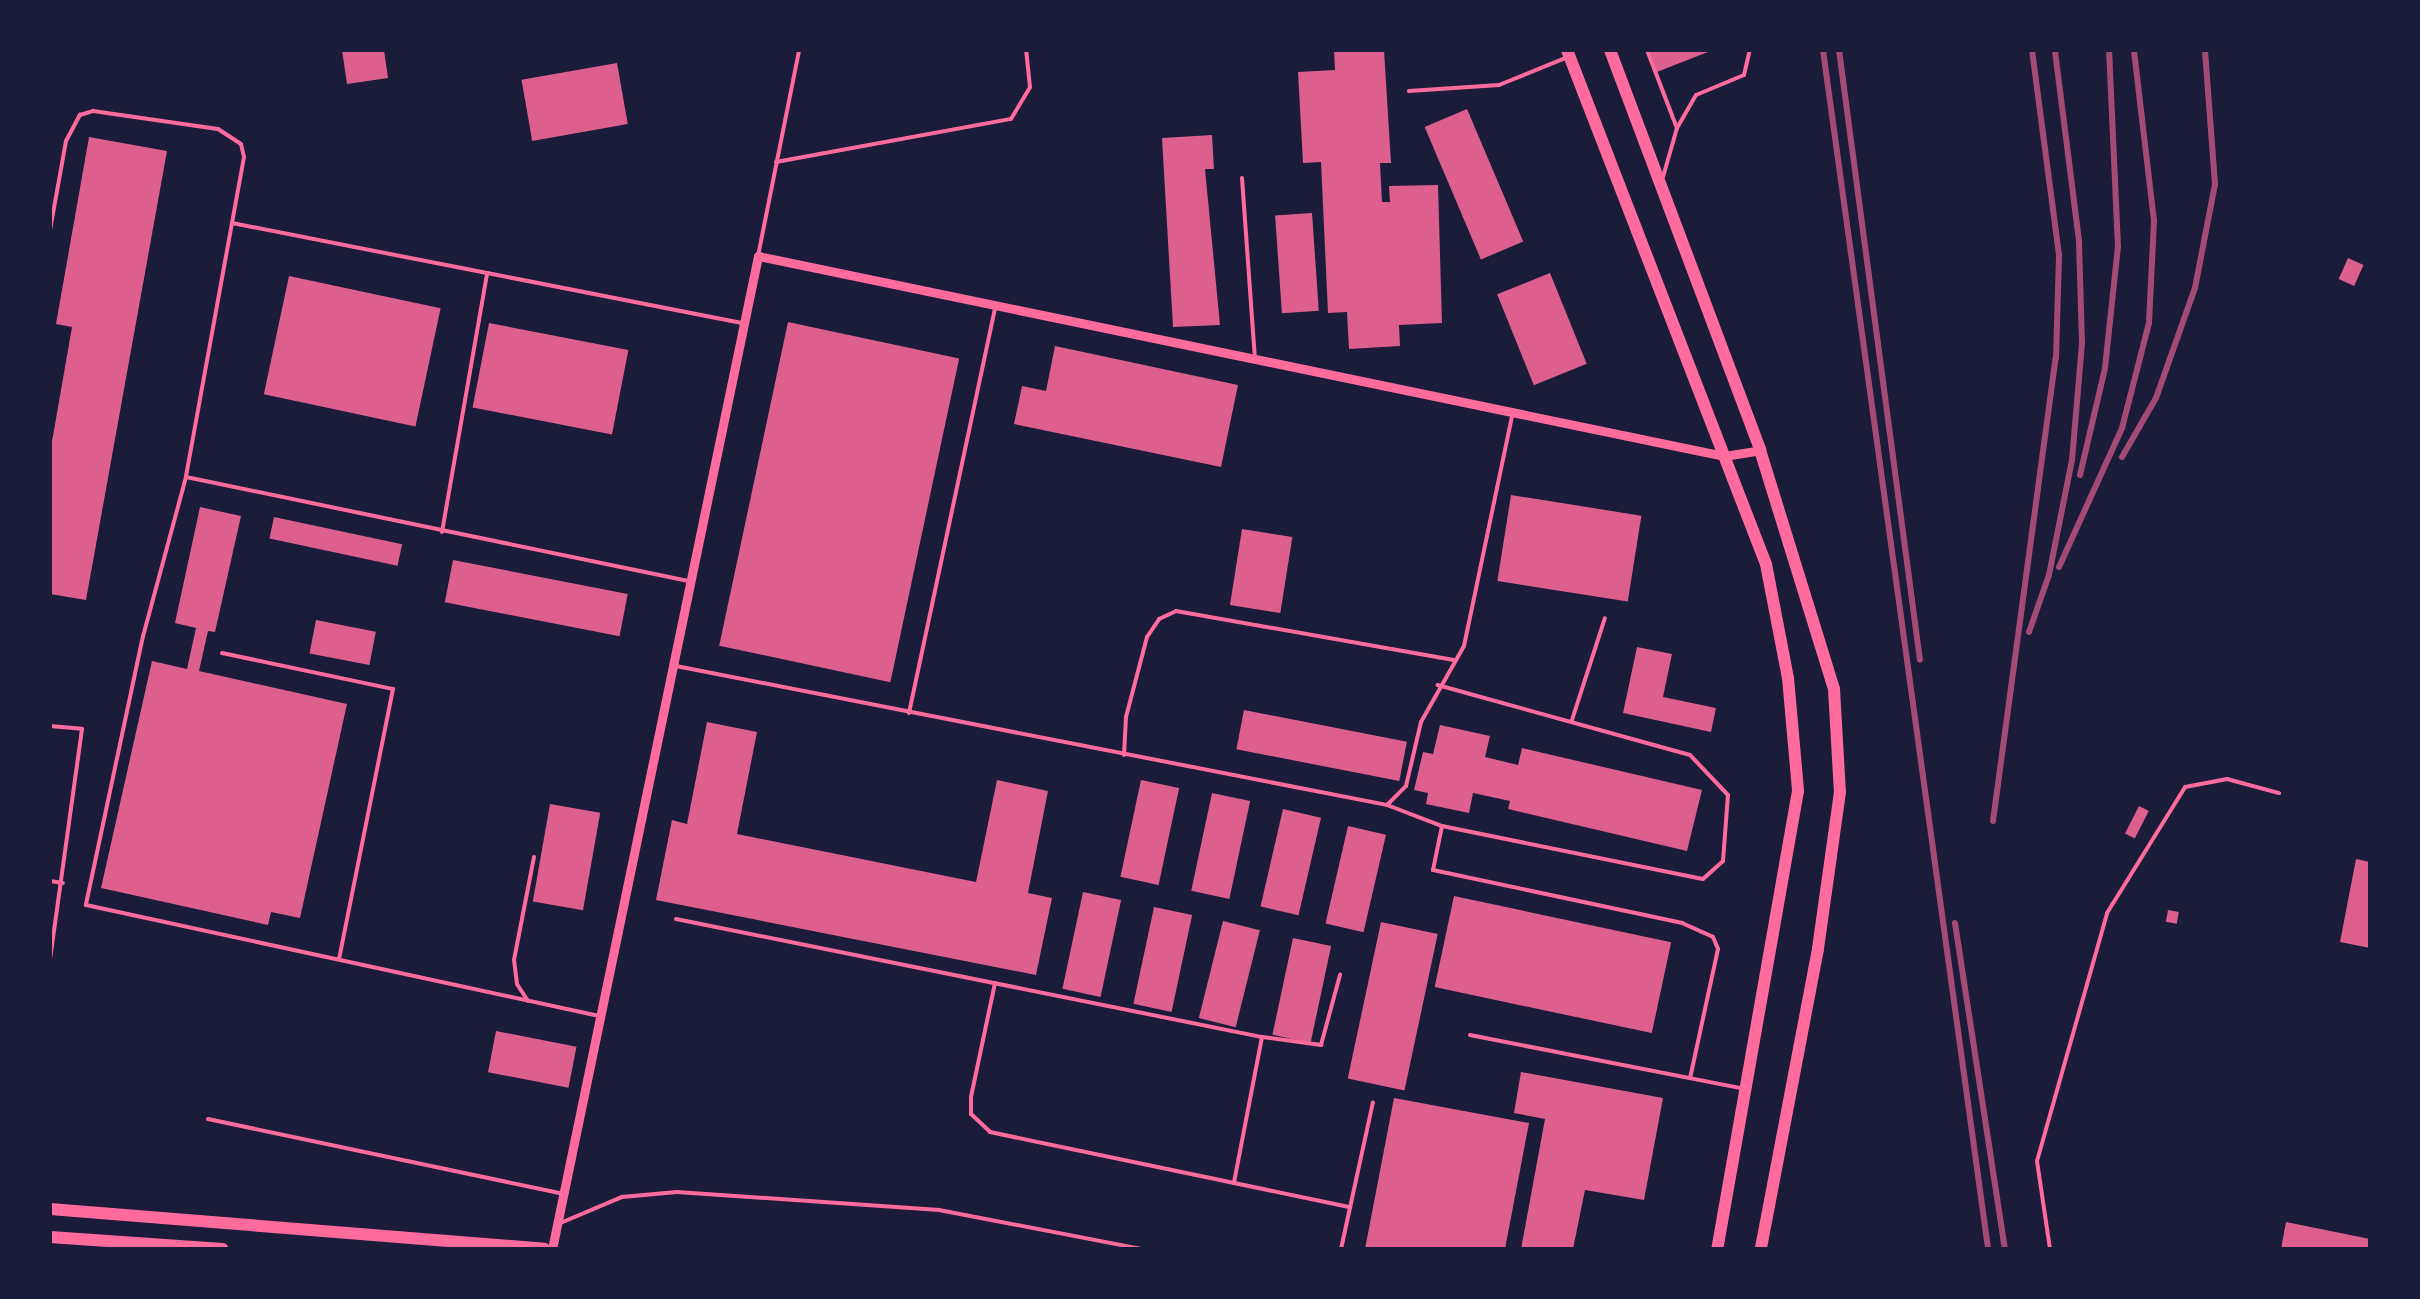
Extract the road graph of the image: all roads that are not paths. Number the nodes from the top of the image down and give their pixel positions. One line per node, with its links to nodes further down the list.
1 (800, 50): 9 (lane)
2 (1026, 50): 9 (lane)
3 (1610, 50): 11 (main road)
4 (1647, 50): 8 (lane)
5 (1750, 50): 8 (lane)
6 (1568, 53): 7 (lane); 21 (main road)
7 (1409, 91)
8 (1677, 128): 11 (lane)
9 (776, 162): 14 (lane)
10 (1242, 178): 18 (lane)
11 (1660, 186): 20 (main road)
12 (232, 223): 13 (lane); 15 (lane); 22 (lane)
13 (50, 230)
14 (758, 256): 16 (street); 17 (street)
15 (487, 272): 17 (lane); 23 (lane)
16 (996, 306): 18 (street); 30 (lane)
17 (743, 323): 24 (street)
18 (1255, 358): 19 (street)
19 (1513, 410): 21 (street); 27 (lane)
20 (1760, 450): 21 (street); 65 (main road)
21 (1724, 456): 50 (main road)
22 (186, 478): 23 (lane); 42 (lane)
23 (442, 532): 24 (lane)
24 (688, 582): 28 (street)
25 (1604, 618): 31 (lane)
26 (222, 653): 42 (lane)
27 (1454, 660): 29 (lane); 33 (lane)
28 (671, 666): 30 (lane); 46 (street)
29 (1438, 685): 31 (lane); 35 (lane)
30 (909, 714): 33 (lane)
31 (1572, 720): 36 (lane)
32 (50, 726): 39 (lane)
33 (1124, 755): 35 (lane)
34 (2278, 793): 66 (lane)
35 (1387, 805): 36 (lane)
36 (1442, 826): 49 (lane)
37 (534, 857): 45 (lane)
38 (50, 882): 39 (lane)
39 (63, 883): 41 (lane)
40 (676, 919): 44 (lane)
41 (50, 960)
42 (338, 960): 45 (lane)
43 (1340, 975): 48 (lane)
44 (995, 983): 48 (lane); 53 (lane)
45 (528, 1001): 46 (lane)
46 (600, 1016): 54 (street)
47 (1470, 1035): 49 (lane)
48 (1262, 1037): 53 (lane)
49 (1690, 1078): 50 (lane)
50 (1745, 1089): 64 (main road)
51 (1374, 1102): 55 (lane)
52 (208, 1119): 54 (lane)
53 (1234, 1183): 55 (lane)
54 (564, 1194): 57 (street)
55 (1350, 1207): 63 (lane)
56 (50, 1209): 60 (main road)
57 (558, 1224): 61 (street); 62 (lane)
58 (50, 1236): 59 (main road)
59 (223, 1249)
60 (544, 1249)
61 (552, 1249)
62 (1142, 1249)
63 (1341, 1249)
64 (1717, 1249)
65 (1761, 1249)
66 (2050, 1249)

